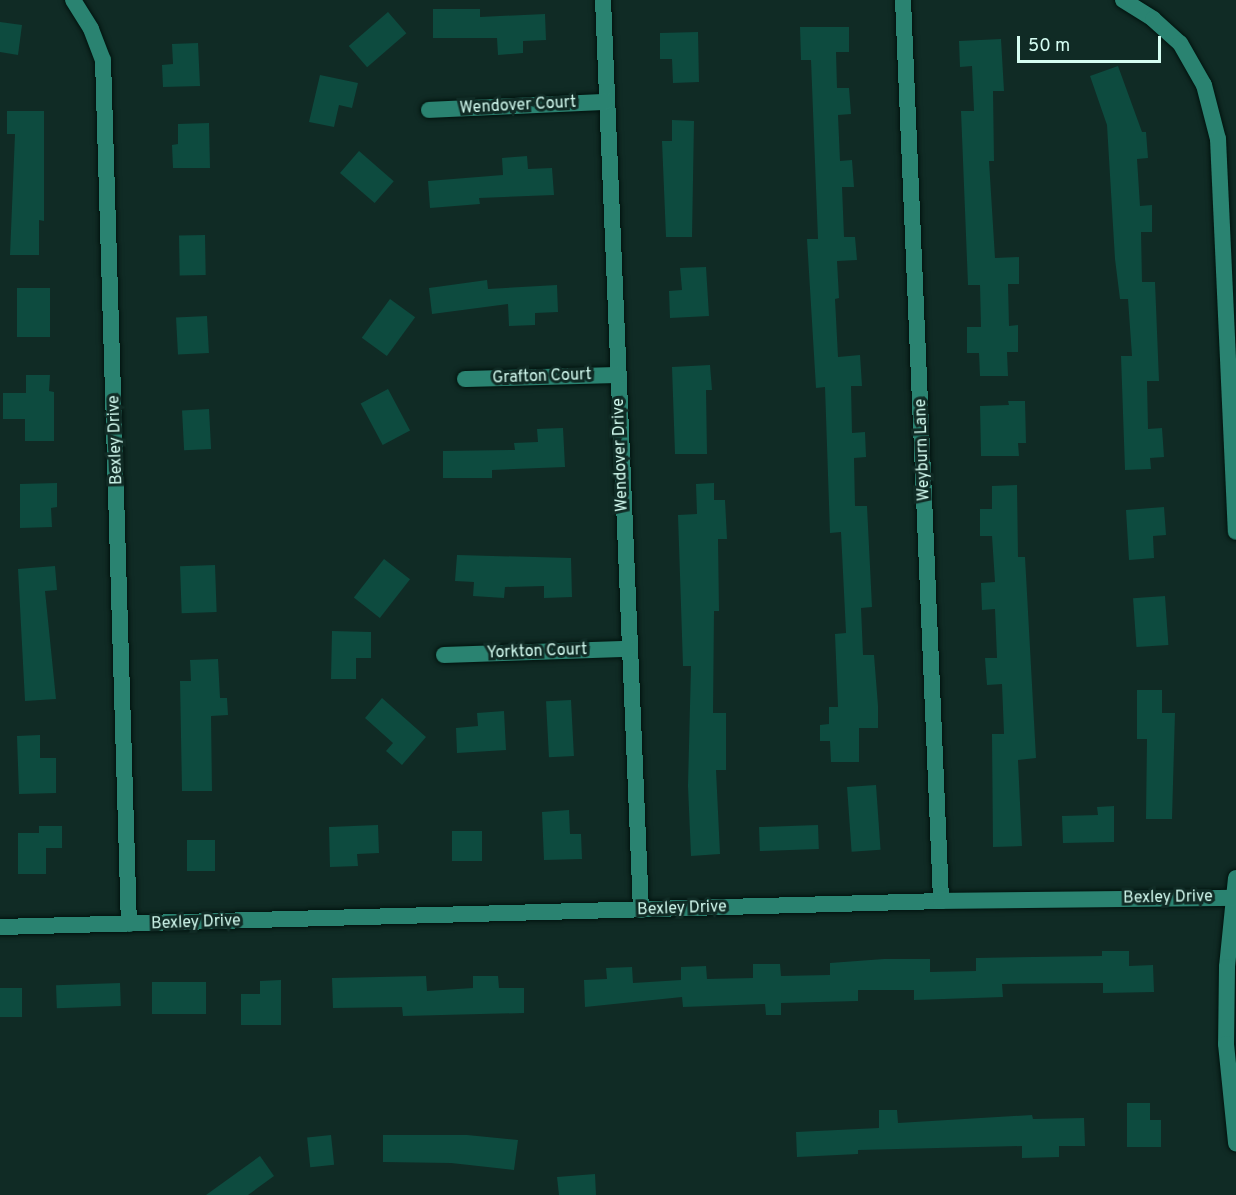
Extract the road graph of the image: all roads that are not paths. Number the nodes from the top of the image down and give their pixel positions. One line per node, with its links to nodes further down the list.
1 (73, 0): 16 (street, Bexley Drive)
2 (603, 0): 5 (street, Wendover Drive)
3 (903, 0): 14 (street, Weyburn Lane)
4 (1123, 0): 9 (street)
5 (606, 102): 6 (street, Wendover Court); 7 (street, Wendover Drive)
6 (429, 110)
7 (618, 375): 8 (street, Grafton Court); 10 (street, Wendover Drive)
8 (465, 379)
9 (1236, 532)
10 (629, 649): 11 (street, Yorkton Court); 15 (street, Wendover Drive)
11 (444, 655)
12 (1236, 878): 13 (street)
13 (1234, 898): 14 (street, Bexley Drive); 18 (street)
14 (941, 901): 15 (street, Bexley Drive)
15 (641, 910): 16 (street, Bexley Drive)
16 (129, 924): 17 (street, Bexley Drive)
17 (0, 927)
18 (1236, 1143)

